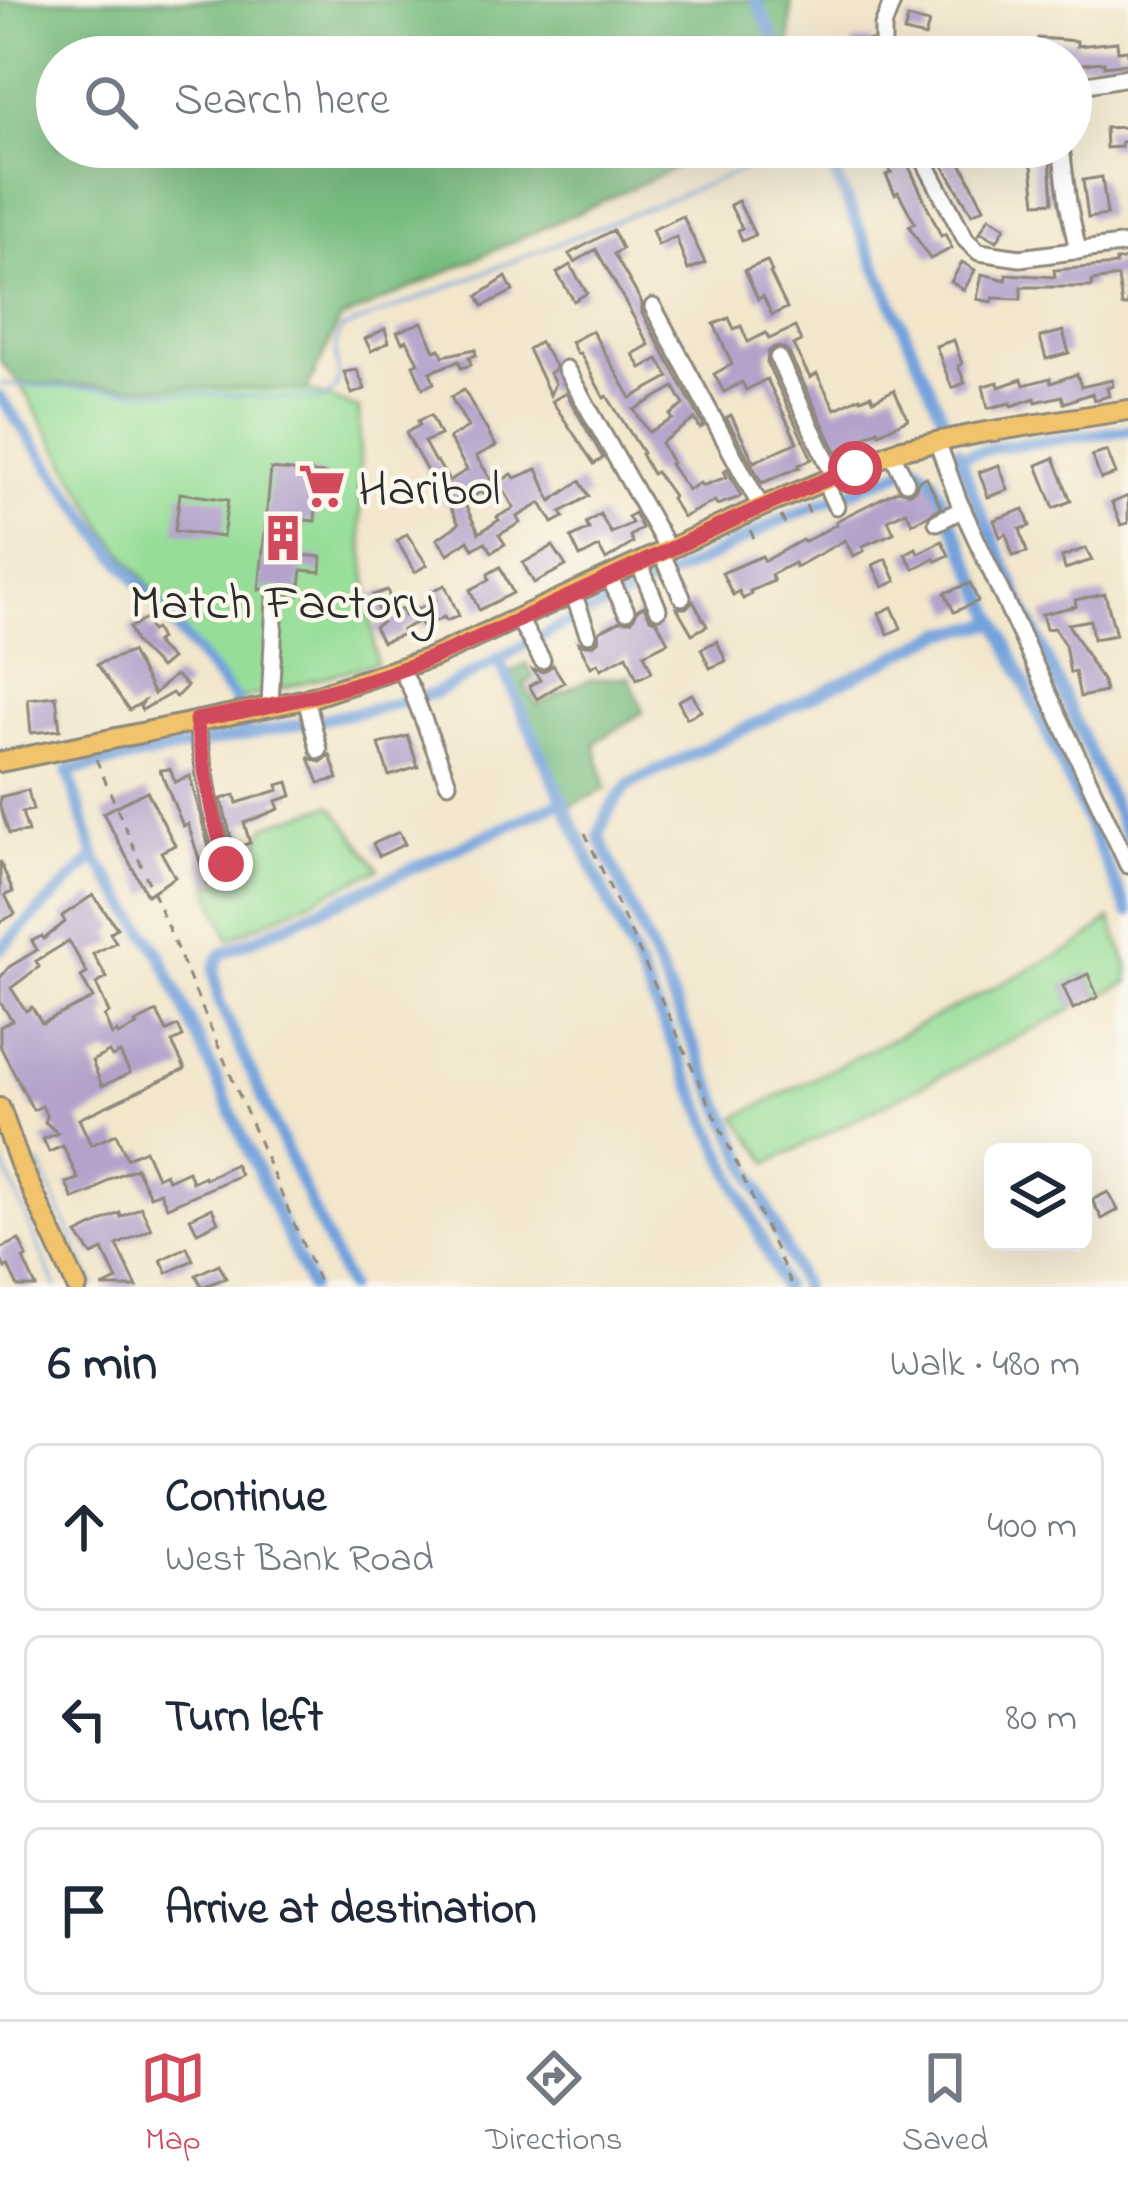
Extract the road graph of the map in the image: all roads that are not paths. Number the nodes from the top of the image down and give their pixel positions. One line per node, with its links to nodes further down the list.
1 (893, 0): 2 (street)
2 (883, 36)
3 (1128, 77): 4 (street)
4 (1092, 83)
5 (928, 168): 8 (street)
6 (1064, 168): 8 (street)
7 (1128, 244): 8 (street)
8 (1078, 250)
9 (653, 307): 15 (street)
10 (778, 358): 14 (street)
11 (566, 369): 16 (street)
12 (1128, 410): 13 (main road)
13 (937, 441): 14 (main road); 35 (street)
14 (842, 484): 15 (main road)
15 (771, 511): 16 (main road)
16 (665, 556): 17 (main road); 19 (street)
17 (641, 567): 18 (main road); 22 (street)
18 (612, 582): 21 (main road); 23 (street)
19 (678, 589)
20 (275, 599): 28 (street)
21 (575, 599): 24 (main road); 25 (street)
22 (655, 601)
23 (624, 608)
24 (522, 624): 26 (street); 27 (main road)
25 (586, 630)
26 (539, 655)
27 (400, 668): 29 (main road); 33 (street)
28 (270, 705): 29 (main road); 30 (main road)
29 (307, 705): 31 (street)
30 (198, 728): 32 (main road); 34 (street)
31 (319, 750)
32 (0, 762)
33 (448, 783)
34 (226, 864)
35 (1128, 865)
36 (0, 1108): 37 (main road)
37 (76, 1287)

